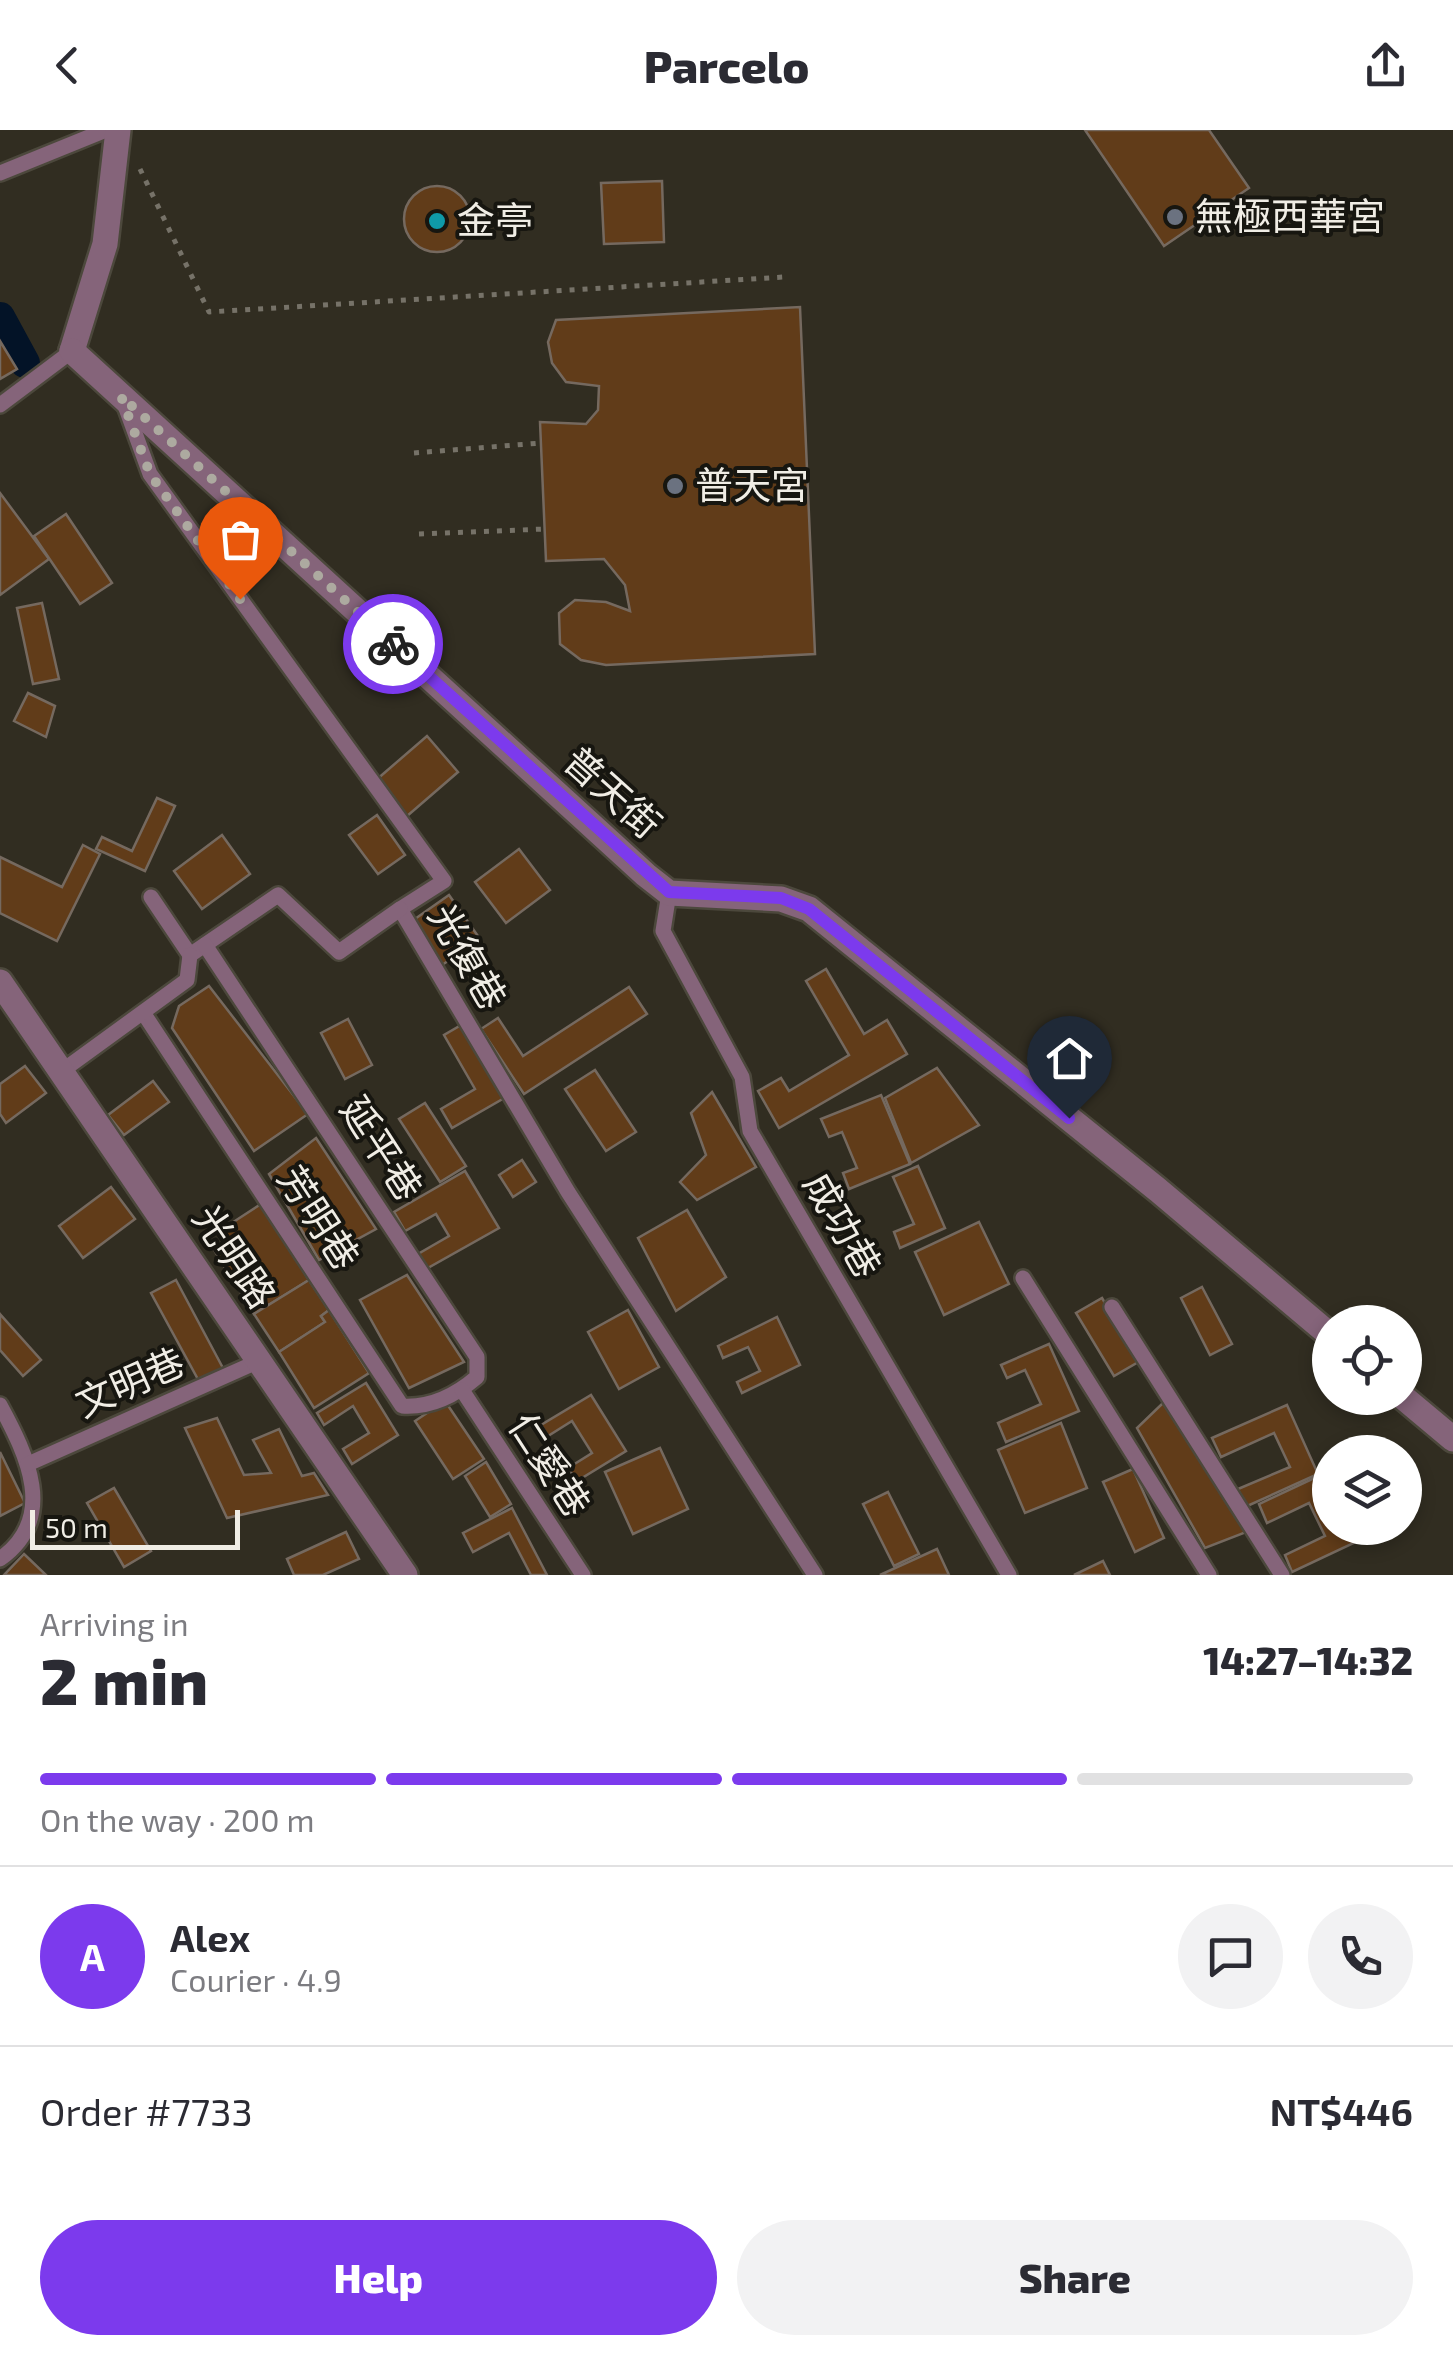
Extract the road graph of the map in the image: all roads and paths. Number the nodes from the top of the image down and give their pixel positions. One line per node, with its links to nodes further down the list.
1 (106, 130): 4 (lane)
2 (118, 130): 6 (street)
3 (137, 163): 5 (path)
4 (0, 173)
5 (784, 277)
6 (72, 351): 7 (street, 普天街); 8 (lane)
7 (121, 396): 13 (street, 普天街); 15 (lane, 光復巷)
8 (0, 405)
9 (541, 444): 10 (path)
10 (414, 453)
11 (545, 529): 12 (path)
12 (419, 534)
13 (669, 892): 23 (street, 普天街); 34 (lane, 成功巷)
14 (151, 896): 17 (lane)
15 (400, 909): 16 (lane); 33 (lane, 光復巷)
16 (204, 945): 17 (lane); 25 (lane, 延平巷)
17 (190, 955): 19 (lane)
18 (0, 982): 20 (street, 光明路)
19 (144, 1014): 20 (lane); 25 (lane, 芳明巷)
20 (62, 1071): 24 (street, 光明路)
21 (1024, 1278): 35 (lane)
22 (1112, 1307): 36 (lane)
23 (1312, 1320)
24 (259, 1361): 29 (lane, 文明巷); 31 (street, 光明路)
25 (462, 1390): 32 (lane, 仁愛巷)
26 (0, 1405): 29 (lane)
27 (1422, 1413): 28 (street)
28 (1453, 1439)
29 (28, 1464): 30 (lane)
30 (0, 1559)
31 (404, 1575)
32 (582, 1575)
33 (815, 1575)
34 (1010, 1575)
35 (1209, 1575)
36 (1282, 1575)

